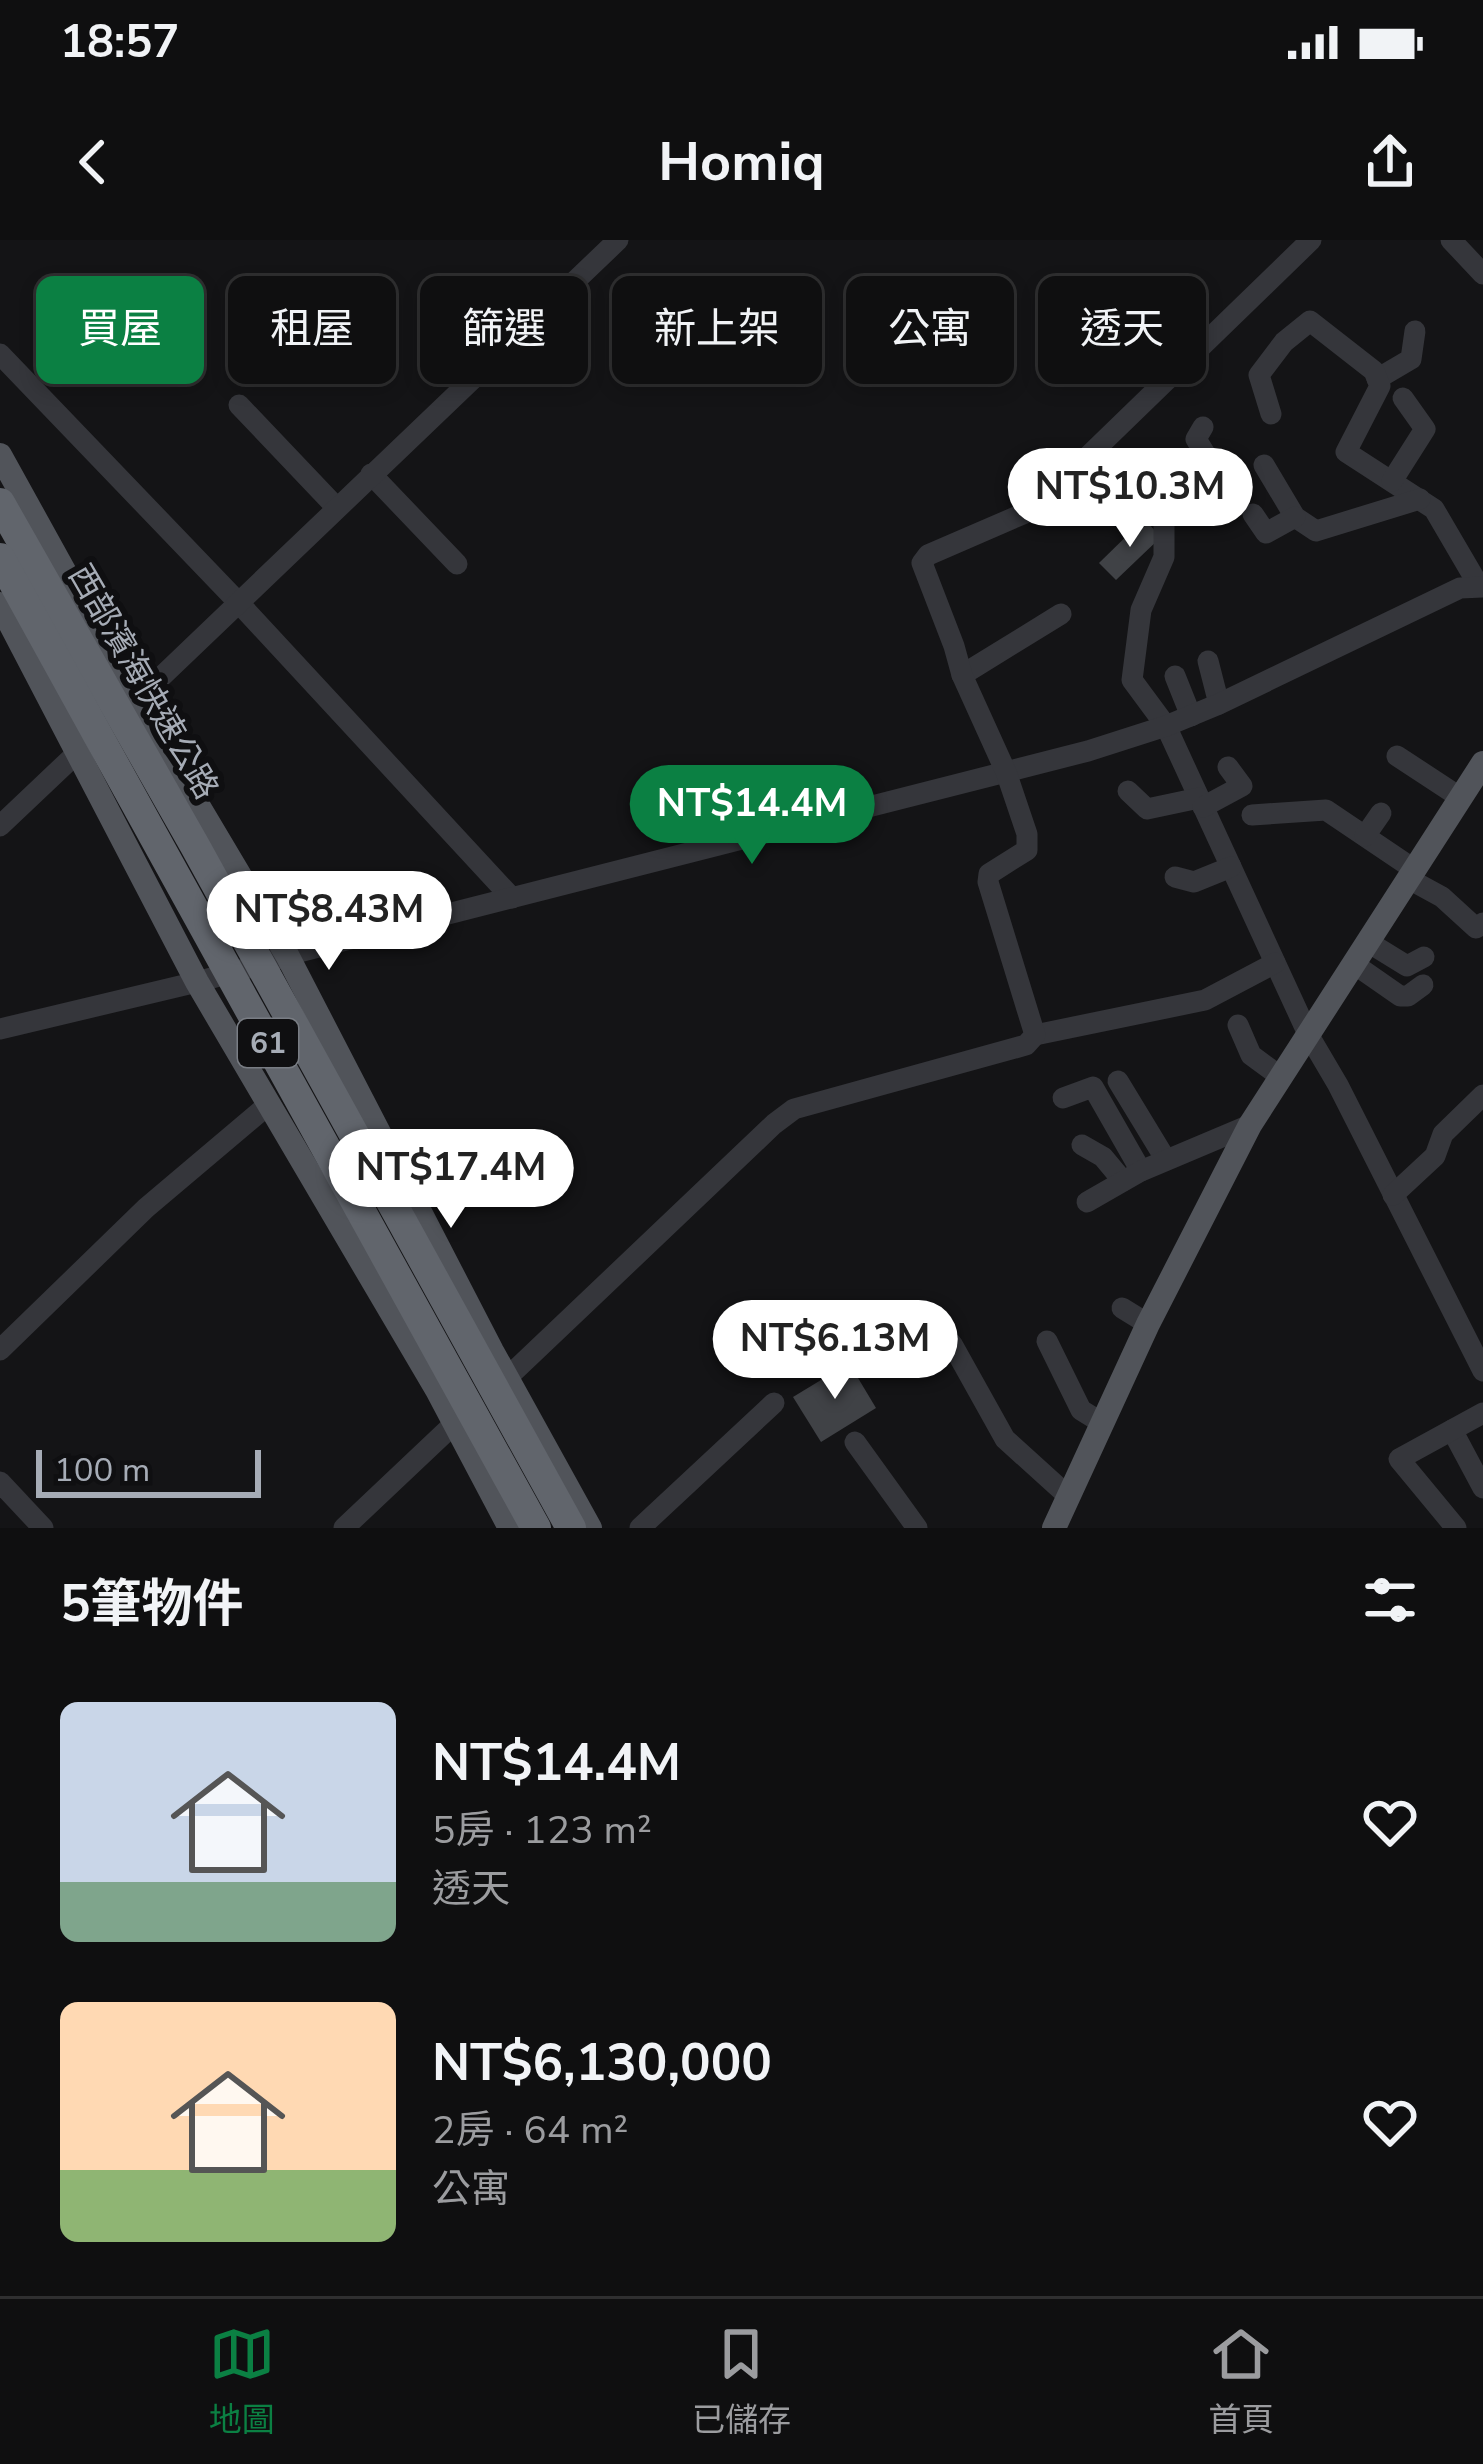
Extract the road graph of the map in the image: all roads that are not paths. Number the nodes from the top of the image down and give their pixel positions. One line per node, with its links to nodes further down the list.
1 (618, 240): 14 (street)
2 (1311, 240): 30 (street)
3 (1451, 240): 4 (street)
4 (1483, 274)
5 (1415, 331): 7 (street)
6 (0, 354): 25 (street)
7 (1377, 379): 10 (street); 15 (street)
8 (1403, 398): 15 (street)
9 (238, 405): 18 (street)
10 (1271, 414)
11 (1203, 427): 35 (street)
12 (2, 459): 32 (main road); 55 (main road)
13 (1264, 465): 20 (street)
14 (371, 474): 18 (street); 22 (street)
15 (1392, 481): 16 (street)
16 (1420, 499): 20 (street); 24 (street)
17 (0, 502): 28 (highway, 西部濱海快速公路 / 61, bridge)
18 (336, 507): 25 (street)
19 (1253, 514): 20 (street)
20 (1294, 517)
21 (0, 558): 28 (highway, 西部濱海快速公路 / 61, bridge)
22 (457, 564)
23 (0, 578): 58 (main road)
24 (1481, 586): 33 (street)
25 (237, 601): 32 (street); 51 (street)
26 (0, 604): 36 (main road)
27 (1061, 614): 30 (street)
28 (52, 623): 80 (highway, bridge); 82 (highway, bridge); 95 (highway, 西部濱海快速公路 / 61, bridge); 97 (highway, 西部濱海快速公路 / 61, bridge)
29 (1208, 661): 33 (street)
30 (962, 675): 40 (street)
31 (1175, 676): 34 (street)
32 (136, 701): 55 (main road)
33 (1219, 704): 34 (street)
34 (1191, 716): 35 (street)
35 (1166, 726): 40 (street); 43 (street)
36 (78, 752): 46 (street); 58 (main road)
37 (1397, 755): 42 (street)
38 (1483, 763): 42 (main road)
39 (1228, 767): 43 (street)
40 (1006, 772): 51 (street); 63 (street)
41 (1128, 791): 43 (street)
42 (1470, 792): 49 (main road)
43 (1201, 802): 48 (street)
44 (1381, 813): 47 (street)
45 (1252, 815): 47 (street)
46 (0, 826)
47 (1365, 836): 49 (street)
48 (1231, 867): 50 (street); 56 (street)
49 (1412, 874): 52 (street); 53 (main road)
50 (1175, 877)
51 (512, 898): 55 (street)
52 (1483, 923)
53 (1368, 942): 54 (street); 57 (main road)
54 (1424, 957)
55 (278, 959): 58 (street); 80 (main road); 97 (main road)
56 (1275, 963): 62 (street); 63 (street)
57 (1354, 964): 59 (street); 62 (main road)
58 (210, 979): 61 (street); 68 (main road); 96 (main road)
59 (1424, 985)
60 (1238, 1024): 64 (street)
61 (0, 1029)
62 (1308, 1034): 64 (main road); 73 (street)
63 (1035, 1035): 80 (street)
64 (1281, 1077): 69 (main road)
65 (1118, 1081): 71 (street)
66 (1483, 1095): 73 (street)
67 (1063, 1098): 72 (street)
68 (269, 1104): 79 (street); 82 (main road)
69 (1250, 1125): 71 (street); 76 (main road)
70 (1082, 1145): 72 (street)
71 (1166, 1160): 72 (street)
72 (1132, 1176): 74 (street)
73 (1394, 1195): 81 (street)
74 (1087, 1202)
75 (1122, 1309): 76 (street)
76 (1148, 1324): 86 (main road)
77 (1047, 1341): 86 (street)
78 (952, 1344): 91 (street)
79 (0, 1350)
80 (499, 1365): 98 (main road)
81 (1482, 1365)
82 (437, 1390): 85 (main road)
83 (774, 1403): 99 (street)
84 (1483, 1413): 87 (street)
85 (454, 1423): 93 (street); 94 (main road)
86 (1102, 1423): 91 (main road)
87 (1452, 1430): 90 (street); 102 (street)
88 (855, 1442): 100 (street)
89 (0, 1482): 92 (street)
90 (1483, 1488)
91 (1068, 1496): 101 (main road)
92 (43, 1528)
93 (344, 1528)
94 (510, 1528)
95 (536, 1528)
96 (545, 1528)
97 (575, 1528)
98 (590, 1528)
99 (640, 1528)
100 (917, 1528)
101 (1054, 1528)
102 (1456, 1528)

